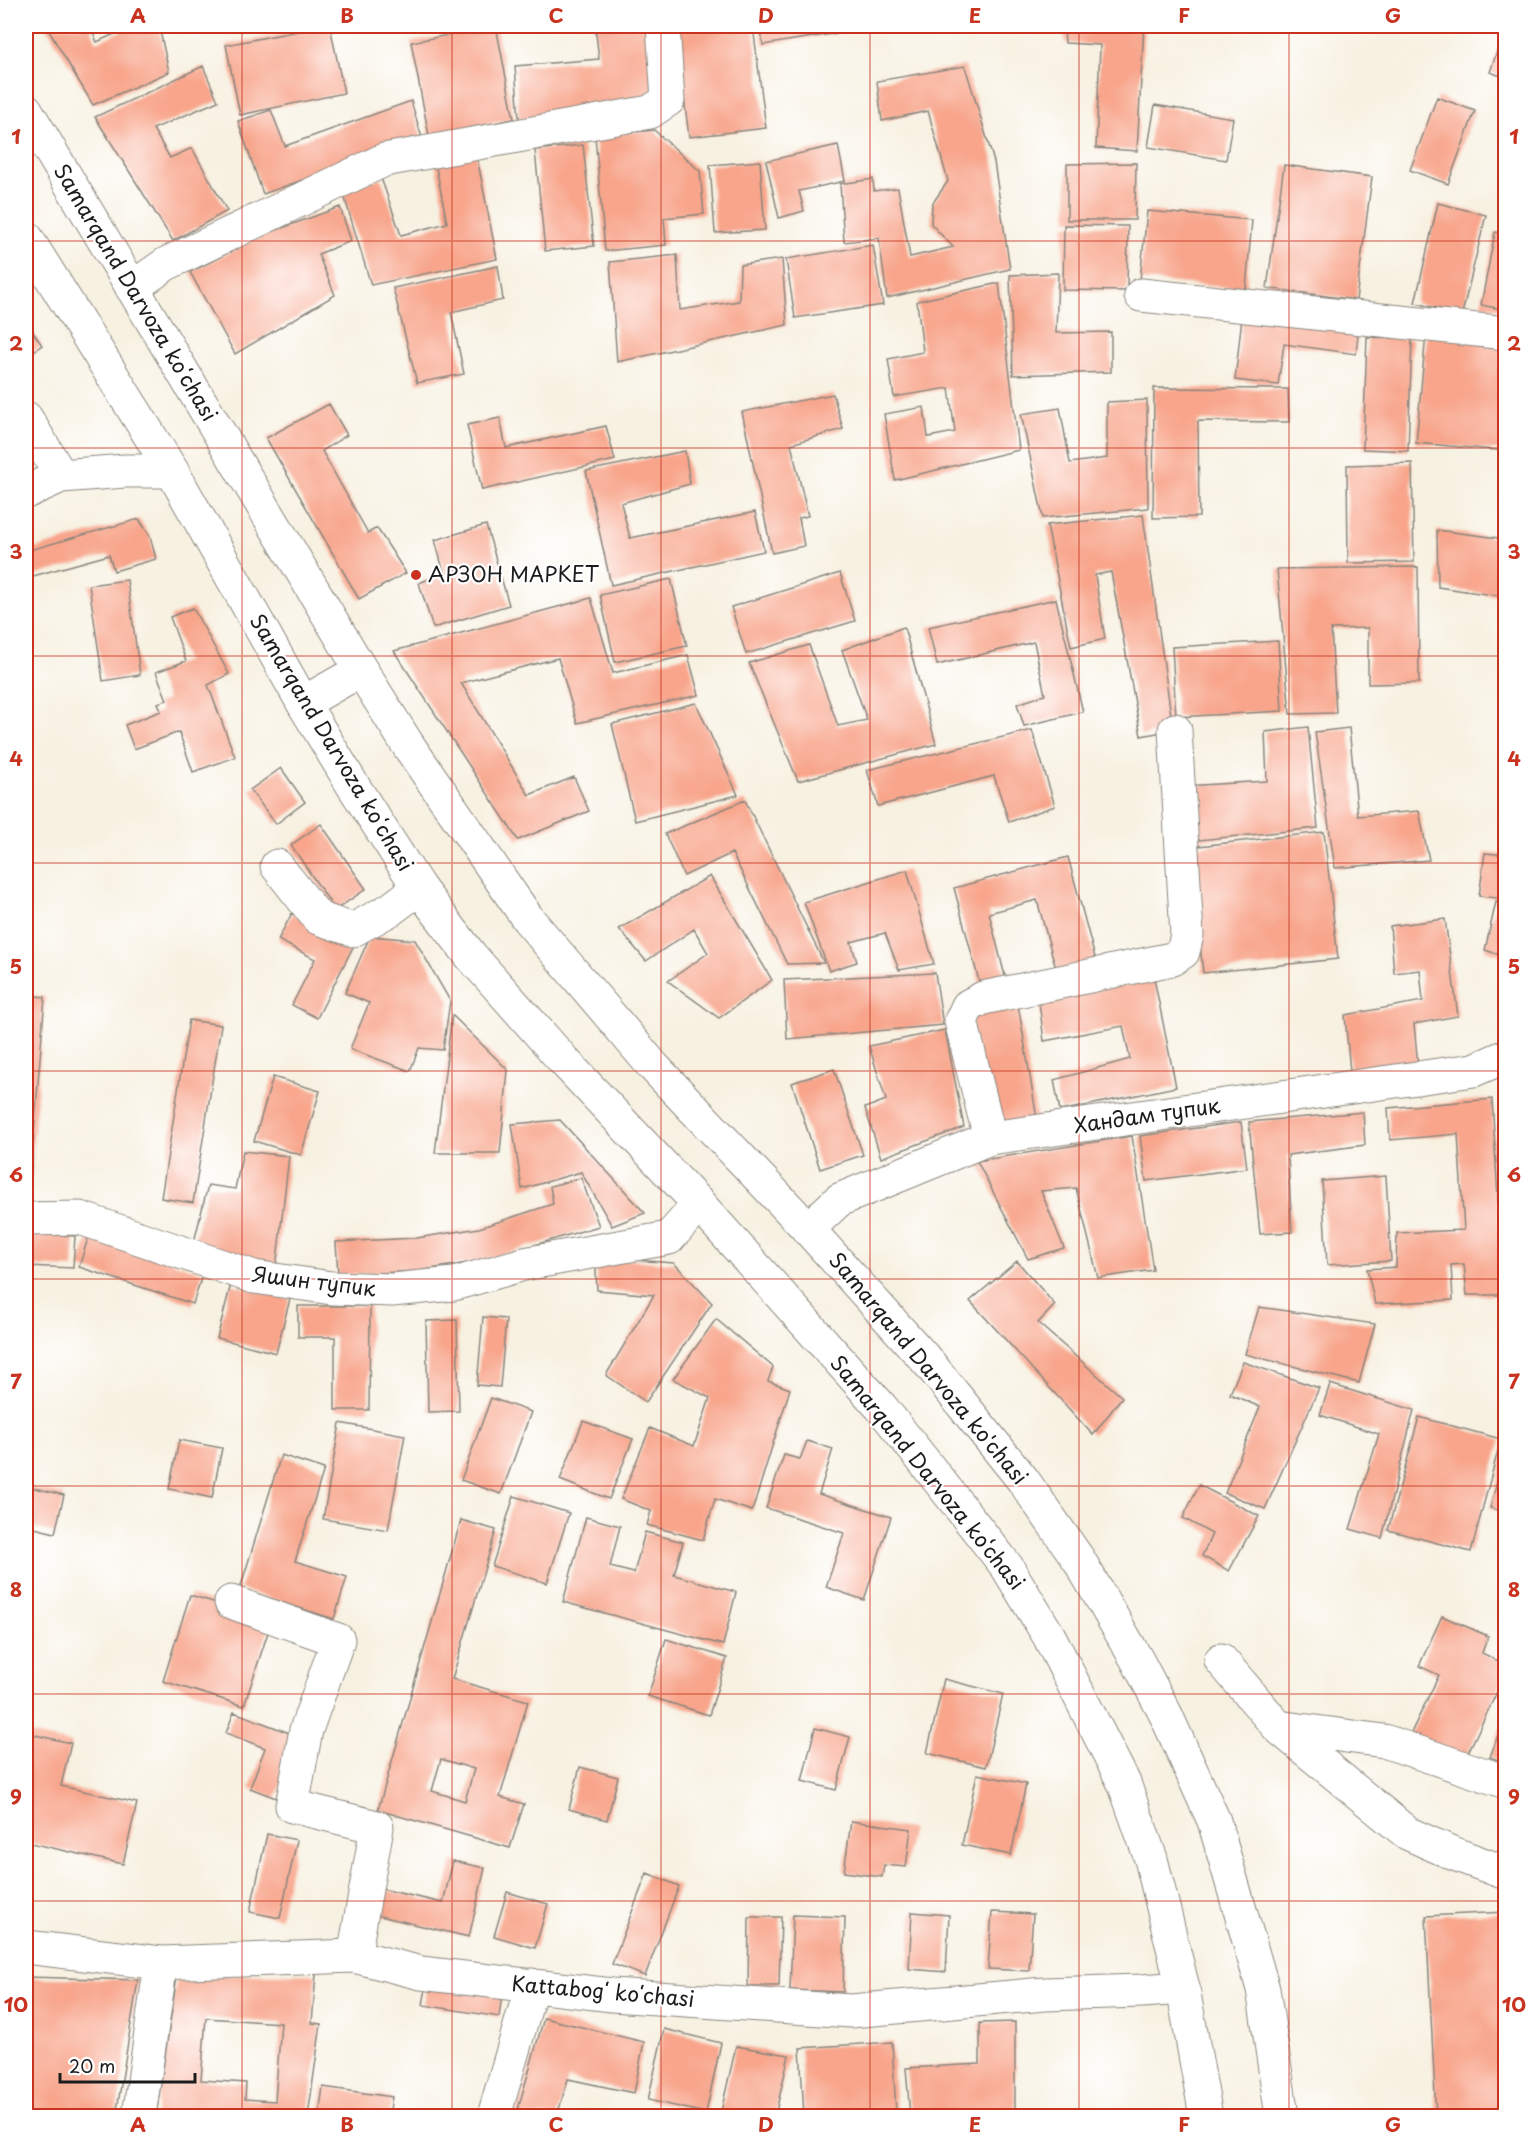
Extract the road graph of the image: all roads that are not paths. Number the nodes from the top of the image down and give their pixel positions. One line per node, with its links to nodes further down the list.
1 (663, 26): 4 (main road)
2 (26, 110): 4 (main road, Samarqand Darvoza koʻchasi)
3 (26, 237): 8 (main road, Samarqand Darvoza koʻchasi)
4 (132, 288): 11 (main road, Samarqand Darvoza koʻchasi)
5 (1141, 295): 6 (main road)
6 (1506, 333)
7 (26, 418): 9 (main road)
8 (172, 471): 9 (main road); 12 (main road, Samarqand Darvoza koʻchasi)
9 (61, 476): 10 (main road)
10 (26, 492)
11 (361, 670): 12 (main road); 17 (main road, Samarqand Darvoza koʻchasi)
12 (303, 703): 15 (main road, Samarqand Darvoza koʻchasi)
13 (1175, 730): 18 (main road)
14 (277, 866): 15 (main road)
15 (419, 888): 19 (main road, Samarqand Darvoza koʻchasi)
16 (1506, 1056): 18 (main road, Хандам тупик)
17 (653, 1066): 21 (main road, Samarqand Darvoza ko'chasi)
18 (990, 1138): 21 (main road, Хандам тупик)
19 (699, 1204): 20 (main road, Яшин тупик); 31 (main road, Samarqand Darvoza ko‘chasi)
20 (26, 1219)
21 (808, 1229): 35 (main road, Samarqand Darvoza ko'chasi)
22 (231, 1602): 28 (main road)
23 (1221, 1660): 24 (main road)
24 (1278, 1727): 25 (main road); 26 (main road)
25 (1506, 1782)
26 (1506, 1873)
27 (26, 1947): 29 (main road, Kattabogʻ koʻchasi)
28 (354, 1956): 29 (main road, Kattabogʻ koʻchasi); 30 (main road, Kattabogʻ koʻchasi)
29 (161, 1963): 32 (main road)
30 (532, 1985): 31 (main road, Kattabogʻ koʻchasi); 33 (main road)
31 (1183, 1988): 34 (main road, Samarqand Darvoza ko‘chasi)
32 (139, 2116)
33 (494, 2116)
34 (1206, 2116)
35 (1282, 2116)

